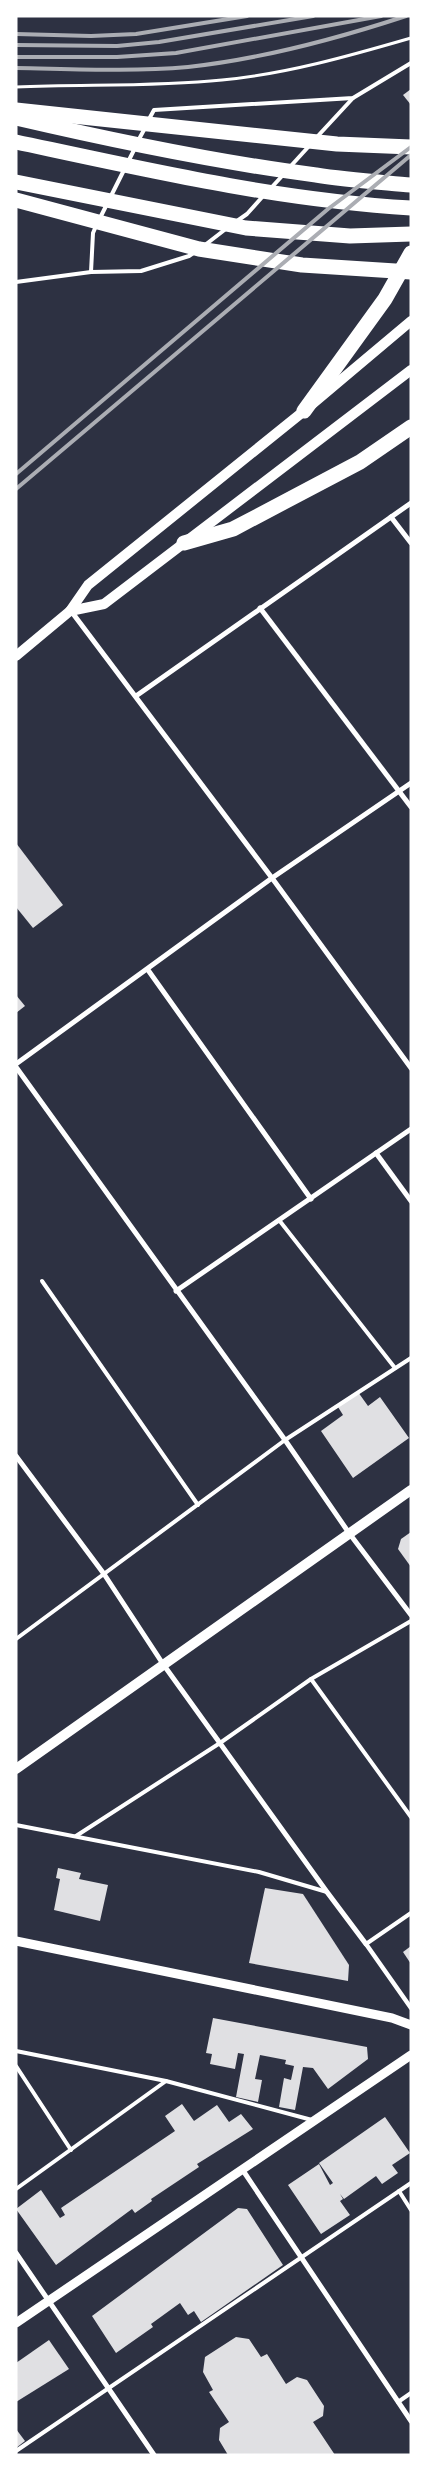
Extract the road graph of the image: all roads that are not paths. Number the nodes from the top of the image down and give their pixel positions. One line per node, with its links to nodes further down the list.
1 (411, 63): 2 (lane)
2 (353, 98): 13 (lane); 13 (lane)
3 (16, 110): 6 (highway)
4 (16, 118): 8 (highway)
5 (16, 142): 10 (highway)
6 (411, 147)
7 (16, 182): 11 (highway)
8 (411, 185)
9 (16, 200): 14 (highway)
10 (411, 208)
11 (411, 234)
12 (411, 253): 18 (highway)
13 (91, 272): 15 (lane)
14 (411, 272)
15 (16, 282)
16 (411, 321): 18 (main road)
17 (411, 370): 22 (main road)
18 (304, 411): 25 (main road)
19 (411, 427): 22 (highway)
20 (411, 503): 21 (street)
21 (391, 517): 23 (street); 24 (street)
22 (184, 543): 25 (main road)
23 (411, 543)
24 (260, 608): 27 (street); 29 (street)
25 (70, 611): 26 (main road); 27 (street)
26 (16, 656)
27 (136, 696): 31 (street)
28 (411, 783): 29 (street)
29 (400, 791): 30 (street); 31 (street)
30 (411, 807)
31 (272, 878): 32 (street); 34 (street)
32 (148, 970): 33 (street); 37 (street)
33 (16, 1066): 41 (street)
34 (411, 1068)
35 (411, 1129): 36 (street)
36 (376, 1153): 37 (street); 38 (street)
37 (311, 1199): 39 (street)
38 (411, 1200)
39 (279, 1220): 41 (street); 43 (lane)
40 (42, 1281): 47 (lane)
41 (176, 1291): 44 (street)
42 (411, 1358): 43 (lane)
43 (395, 1368): 44 (lane)
44 (285, 1440): 47 (lane); 48 (street)
45 (16, 1456): 49 (street)
46 (411, 1490): 48 (main road)
47 (198, 1505): 49 (lane)
48 (349, 1533): 50 (street); 53 (main road)
49 (104, 1574): 52 (lane); 53 (street)
50 (411, 1615)
51 (411, 1621): 54 (lane)
52 (16, 1639)
53 (163, 1664): 55 (street); 56 (main road)
54 (311, 1679): 55 (lane); 57 (lane)
55 (220, 1743): 59 (lane); 60 (street)
56 (16, 1769)
57 (411, 1817)
58 (16, 1825): 59 (lane)
59 (76, 1836): 60 (lane)
60 (327, 1892): 63 (street)
61 (411, 1913): 63 (lane)
62 (16, 1941): 65 (street)
63 (366, 1944): 64 (street)
64 (411, 2008)
65 (411, 2025)
66 (16, 2051): 69 (lane)
67 (411, 2055): 70 (street)
68 (16, 2066): 71 (lane)
69 (166, 2081): 70 (lane); 71 (lane)
70 (314, 2120): 72 (street)
71 (71, 2150): 74 (lane)
72 (242, 2169): 78 (street); 79 (street)
73 (411, 2183): 75 (lane)
74 (16, 2189)
75 (398, 2191): 76 (lane); 78 (lane)
76 (411, 2210)
77 (16, 2253): 79 (street)
78 (301, 2257): 81 (lane); 83 (street)
79 (48, 2301): 80 (street); 81 (street)
80 (16, 2323)
81 (108, 2388): 85 (lane); 87 (street)
82 (411, 2393): 83 (lane)
83 (398, 2402): 84 (street)
84 (411, 2421)
85 (18, 2450): 86 (lane)
86 (23, 2455)
87 (154, 2455)

